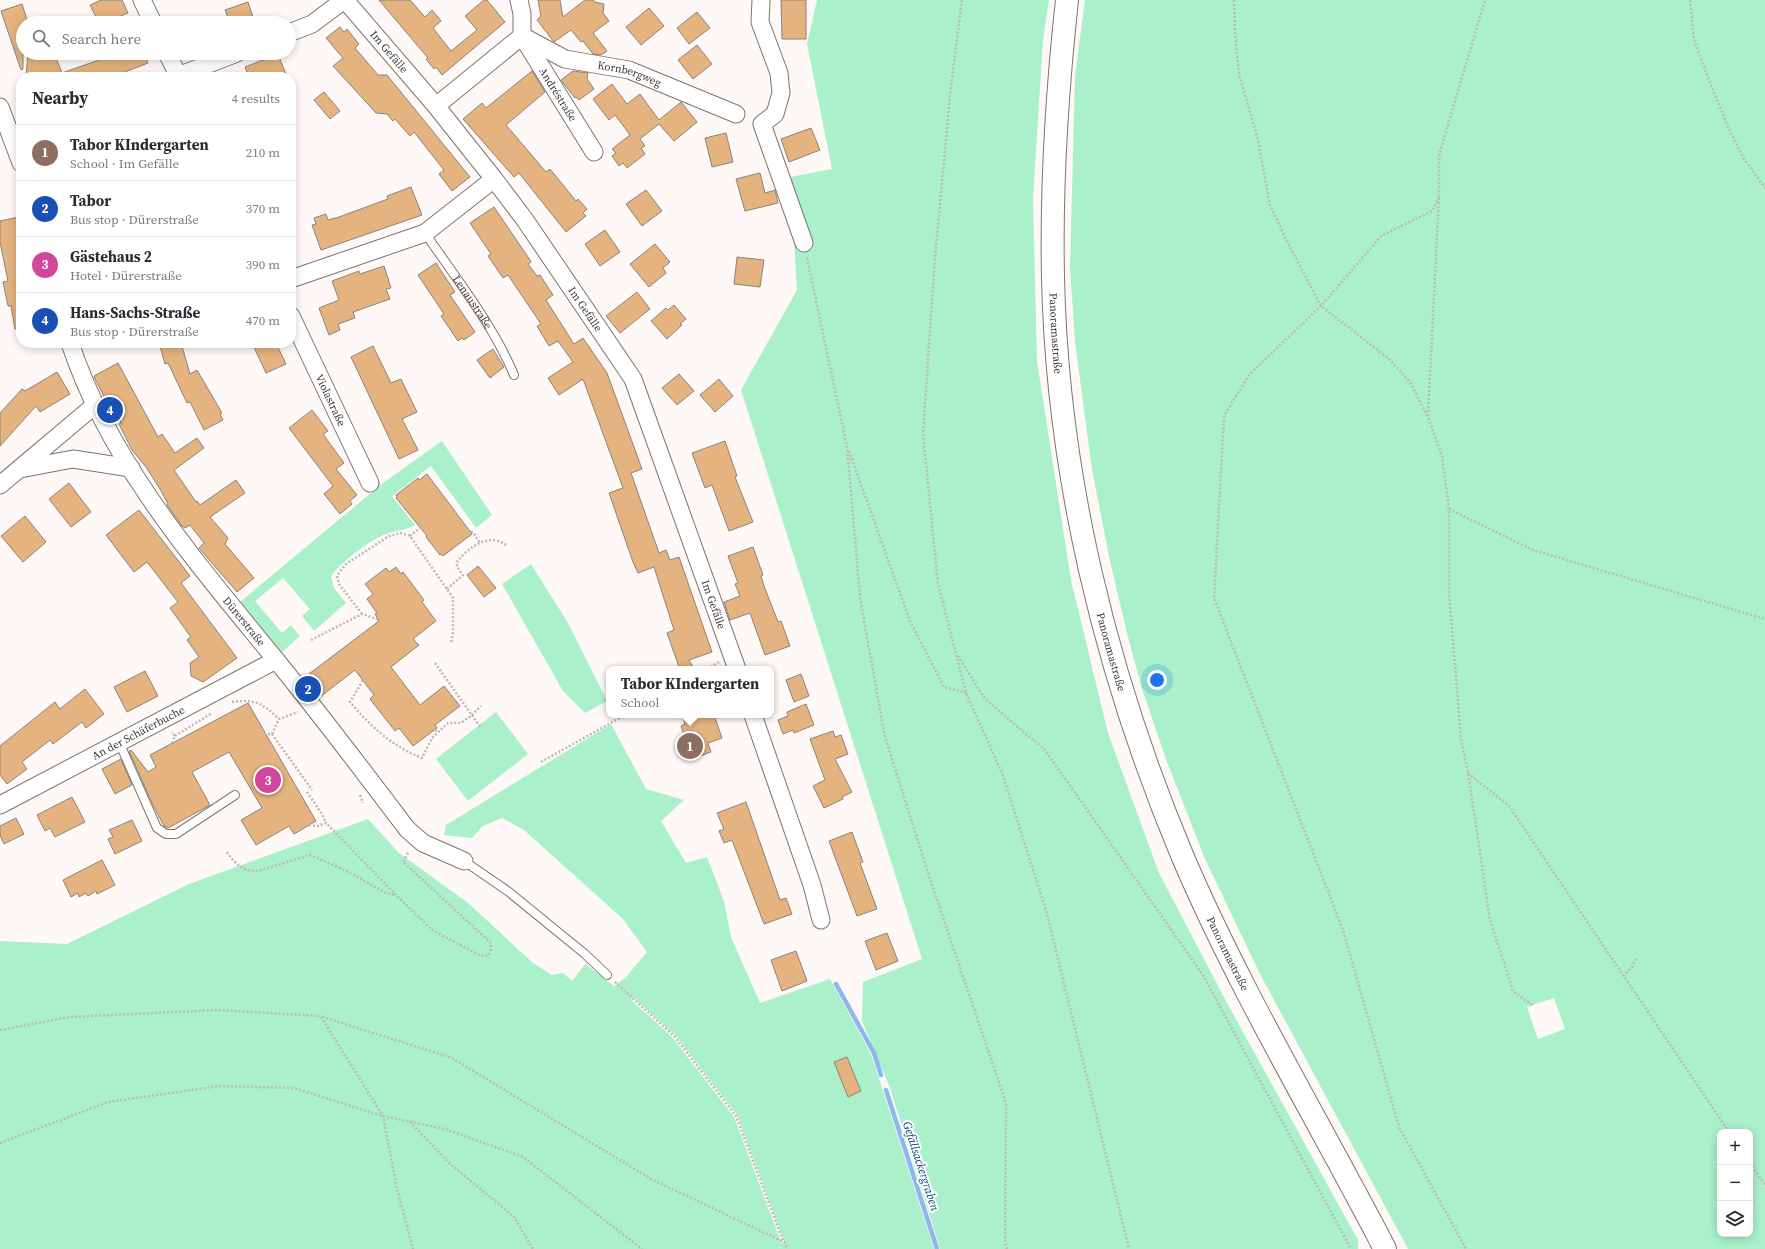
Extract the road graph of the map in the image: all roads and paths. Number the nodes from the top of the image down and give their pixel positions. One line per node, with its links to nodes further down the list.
1 (142, 0): 10 (street)
2 (344, 0): 11 (street); 17 (street, Im Gefälle)
3 (519, 0): 12 (street)
4 (761, 0): 26 (street)
5 (962, 0): 51 (path)
6 (1067, 0): 105 (main road, Panoramastraße)
7 (1234, 0): 28 (path)
8 (1485, 0): 24 (path)
9 (1690, 0): 23 (path)
10 (150, 16)
11 (296, 30)
12 (522, 36): 17 (street); 19 (street, Kornbergweg); 21 (street, Andréstraße)
13 (170, 60): 15 (street)
14 (219, 60): 16 (street)
15 (176, 72)
16 (188, 72)
17 (436, 106): 22 (street, Im Gefälle)
18 (0, 107): 20 (street)
19 (736, 114)
20 (16, 150)
21 (594, 152)
22 (494, 179): 25 (street); 54 (street, Im Gefälle)
23 (1765, 188)
24 (1439, 197): 28 (path); 33 (path)
25 (425, 233): 27 (street); 31 (lane, Lenaustraße)
26 (804, 243): 34 (path)
27 (296, 277)
28 (1321, 306): 33 (path); 106 (path)
29 (296, 327): 37 (street, Violastraße)
30 (75, 348): 32 (street, Dürerstraße)
31 (514, 374)
32 (95, 405): 35 (street, Dürerstraße); 36 (street)
33 (1428, 417): 39 (path)
34 (847, 446): 56 (path); 102 (path)
35 (131, 468): 36 (street); 52 (street, Dürerstraße)
36 (20, 469): 38 (street)
37 (370, 483)
38 (0, 485)
39 (1448, 509): 47 (path); 73 (path)
40 (421, 527): 42 (path)
41 (471, 532): 43 (path)
42 (410, 536): 45 (path); 46 (path)
43 (480, 542): 44 (path); 45 (path)
44 (506, 545)
45 (447, 589): 50 (path)
46 (362, 614): 48 (path); 49 (path)
47 (1765, 619)
48 (379, 620)
49 (311, 640)
50 (451, 643)
51 (956, 654): 56 (path); 104 (path)
52 (276, 660): 71 (street, An der Schäferbuche); 82 (street, Dürerstraße)
53 (435, 663): 61 (path)
54 (736, 666)
55 (365, 677): 67 (path)
56 (966, 693): 103 (path)
57 (229, 703): 64 (path)
58 (481, 706): 61 (path)
59 (217, 710): 70 (path)
60 (302, 711): 64 (path)
61 (472, 715): 65 (path); 67 (path)
62 (620, 718): 72 (path)
63 (755, 718): 84 (street)
64 (279, 719): 69 (path)
65 (481, 728)
66 (435, 730): 67 (path)
67 (438, 732)
68 (264, 734): 69 (path)
69 (272, 734): 74 (path)
70 (175, 736)
71 (119, 742): 76 (lane); 77 (street, An der Schäferbuche)
72 (541, 762)
73 (1468, 772): 87 (path); 88 (path)
74 (312, 790)
75 (307, 792): 78 (path)
76 (235, 795)
77 (0, 805)
78 (326, 823): 79 (path); 83 (path)
79 (310, 825)
80 (409, 851): 83 (path)
81 (227, 852): 83 (path)
82 (464, 861): 86 (lane)
83 (396, 895)
84 (821, 920)
85 (1637, 957): 87 (path)
86 (607, 975): 97 (path)
87 (1623, 976): 93 (path)
88 (1532, 1005)
89 (320, 1016): 90 (path); 91 (path); 97 (path)
90 (0, 1030)
91 (383, 1116): 92 (path); 94 (path); 98 (path)
92 (410, 1122): 99 (path); 100 (path)
93 (1727, 1129)
94 (0, 1143)
95 (1751, 1165): 96 (path)
96 (1765, 1184)
97 (784, 1242): 101 (path)
98 (413, 1249)
99 (533, 1249)
100 (642, 1249)
101 (787, 1249)
102 (1007, 1249)
103 (1129, 1249)
104 (1351, 1249)
105 (1385, 1249)
106 (1466, 1249)

